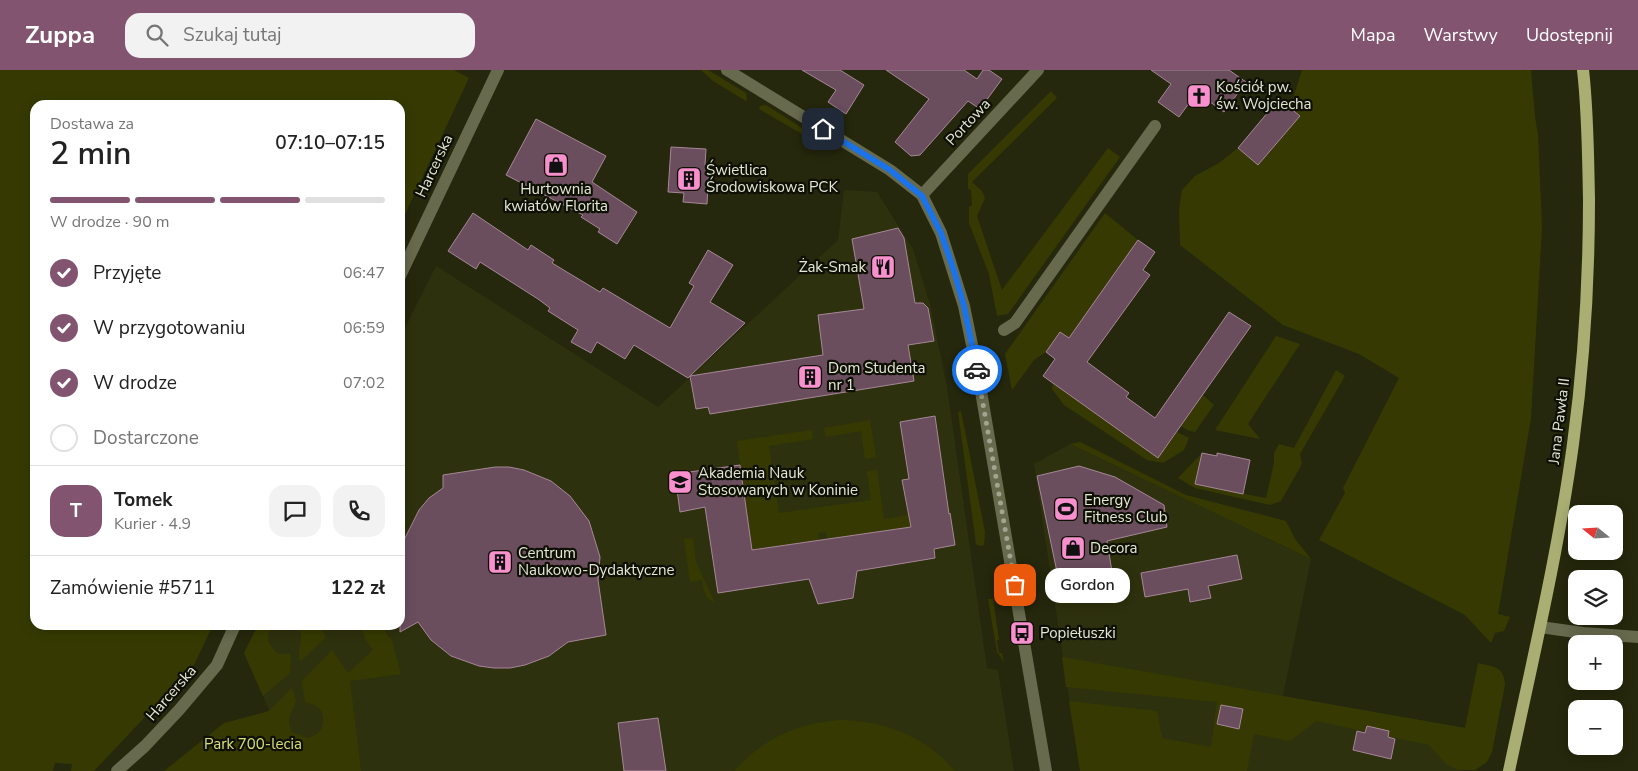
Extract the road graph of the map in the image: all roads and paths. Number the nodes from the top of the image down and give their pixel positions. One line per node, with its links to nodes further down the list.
1 (498, 70): 7 (street, Harcerska)
2 (726, 70): 6 (street)
3 (1038, 70): 6 (street, Portowa)
4 (1583, 70): 9 (main road, Jana Pawła II)
5 (1156, 126): 8 (street)
6 (922, 196): 13 (street)
7 (405, 265)
8 (1004, 330)
9 (1540, 627): 11 (street); 14 (main road, Jana Pawła II)
10 (233, 630): 12 (street, Harcerska)
11 (1638, 637)
12 (117, 771)
13 (1046, 771)
14 (1509, 771)

